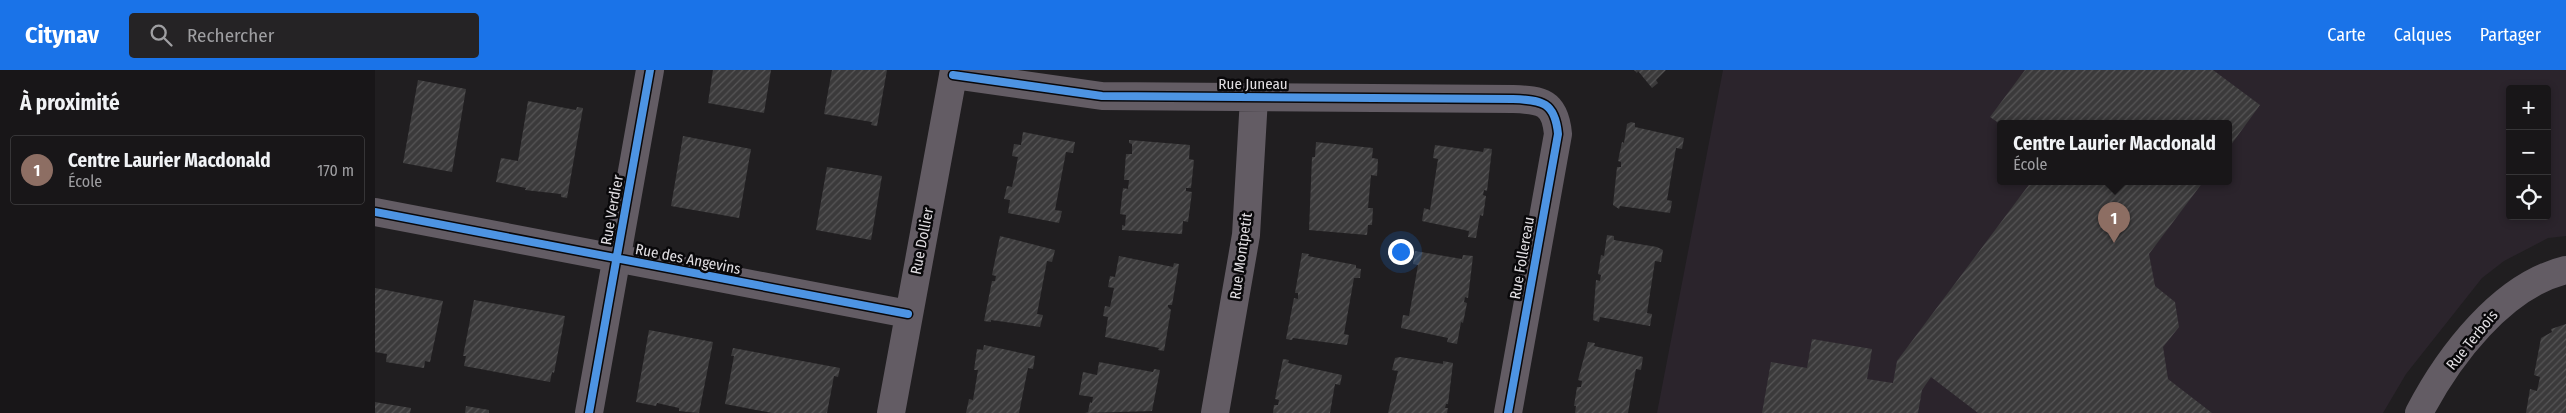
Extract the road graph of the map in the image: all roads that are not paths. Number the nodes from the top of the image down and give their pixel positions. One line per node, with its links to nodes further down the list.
1 (650, 70): 6 (street, Rue Verdier)
2 (953, 72): 3 (street, Rue Juneau); 8 (street, Rue Dollier)
3 (1254, 98): 4 (street, Rue Juneau); 11 (street, Rue Montpetit)
4 (1551, 109): 12 (street, Rue Follereau)
5 (375, 212): 6 (street, Rue des Angevins)
6 (617, 260): 8 (street, Rue des Angevins); 9 (street, Rue Verdier)
7 (2566, 270): 13 (street, Rue Terbois)
8 (908, 314): 10 (street, Rue Dollier)
9 (589, 413)
10 (891, 413)
11 (1215, 413)
12 (1508, 413)
13 (2419, 413)

